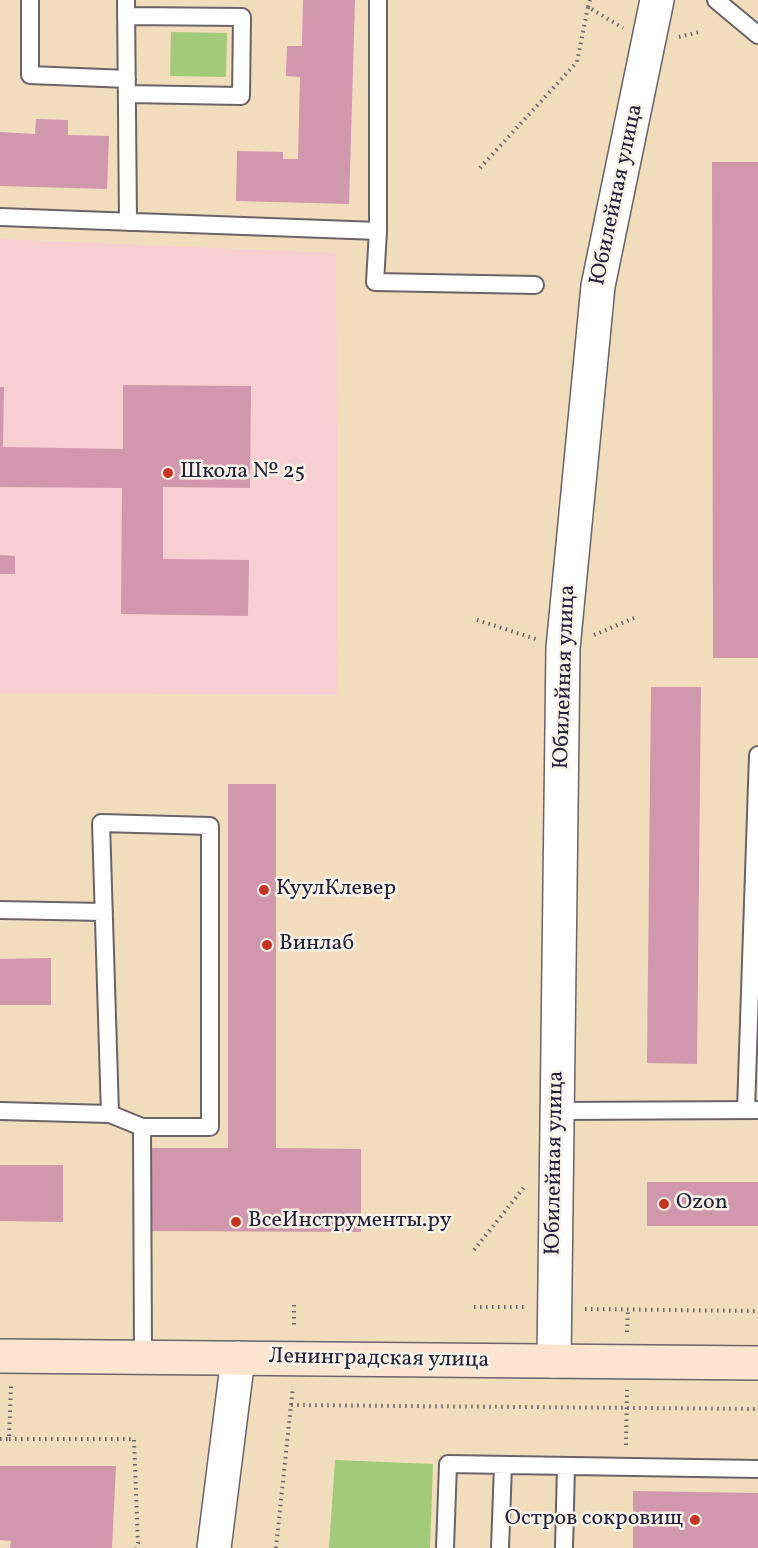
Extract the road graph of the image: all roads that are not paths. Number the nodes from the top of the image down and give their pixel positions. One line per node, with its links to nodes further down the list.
1 (30, 0): 7 (lane)
2 (378, 0): 10 (lane)
3 (657, 0): 17 (street, Юбилейная улица)
4 (716, 0): 6 (lane)
5 (126, 8): 7 (lane); 7 (lane)
6 (758, 35)
7 (127, 87): 9 (lane)
8 (0, 217): 9 (lane)
9 (128, 222): 10 (lane)
10 (378, 231): 11 (lane)
11 (535, 285)
12 (758, 755): 15 (lane)
13 (0, 910): 14 (lane)
14 (104, 912): 18 (lane); 19 (lane)
15 (752, 1110): 17 (lane)
16 (0, 1111): 18 (lane)
17 (557, 1111): 22 (street, Юбилейная улица)
18 (110, 1114): 19 (lane)
19 (142, 1127): 20 (lane)
20 (143, 1357): 21 (main road, Ленинградская улица); 24 (main road, Ленинградская улица)
21 (238, 1358): 22 (main road, Ленинградская улица); 28 (street)
22 (554, 1361): 23 (main road, Ленинградская улица)
23 (758, 1364)
24 (6, 1369)
25 (503, 1465): 26 (lane); 29 (lane); 30 (lane)
26 (566, 1466): 27 (lane); 31 (lane)
27 (758, 1469)
28 (214, 1548)
29 (445, 1548)
30 (500, 1548)
31 (564, 1548)

